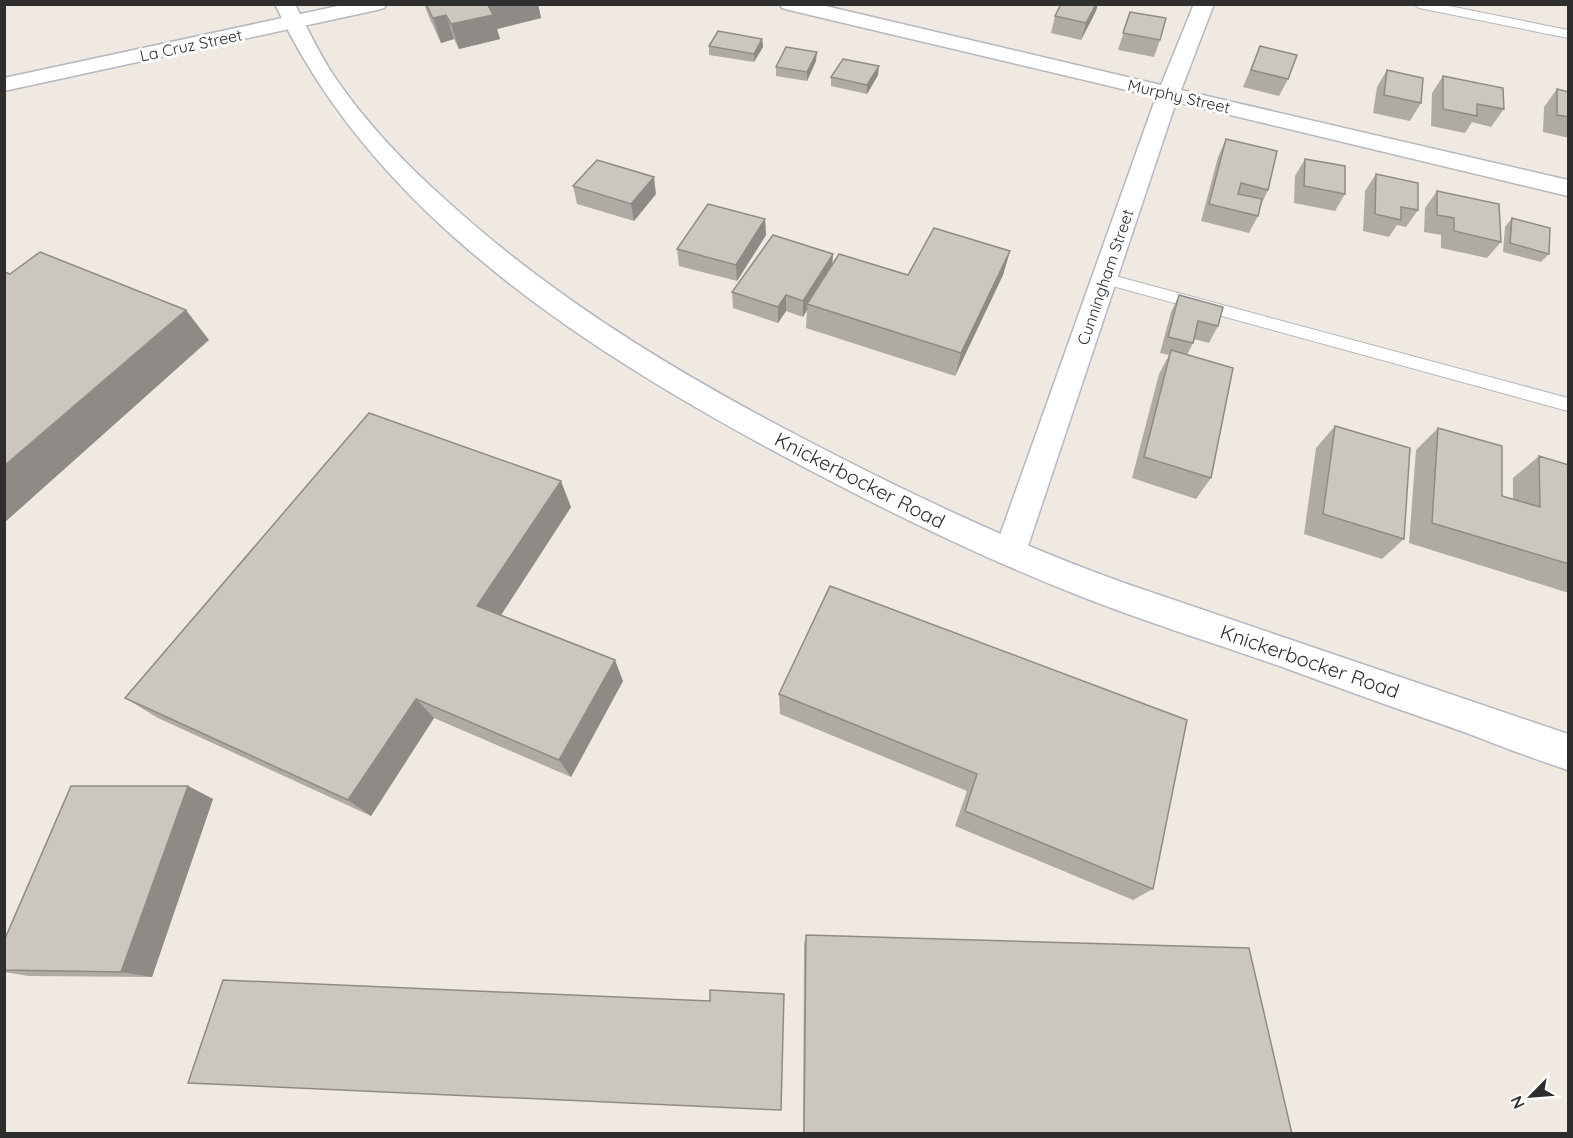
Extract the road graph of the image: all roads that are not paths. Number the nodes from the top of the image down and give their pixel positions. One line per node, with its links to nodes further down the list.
1 (377, 4): 5 (street, La Cruz Street)
2 (789, 4): 8 (street, Murphy Street)
3 (1204, 4): 8 (street, Cunningham Street)
4 (1419, 4): 6 (lane)
5 (289, 14): 7 (street, La Cruz Street); 12 (street, Knickerbocker Road)
6 (1569, 34)
7 (4, 85)
8 (1168, 94): 9 (street, Murphy Street); 10 (street, Cunningham Street)
9 (1569, 188)
10 (1104, 278): 11 (lane); 12 (street, Cunningham Street)
11 (1569, 405)
12 (1010, 552): 13 (street, Knickerbocker Road)
13 (1569, 752)

